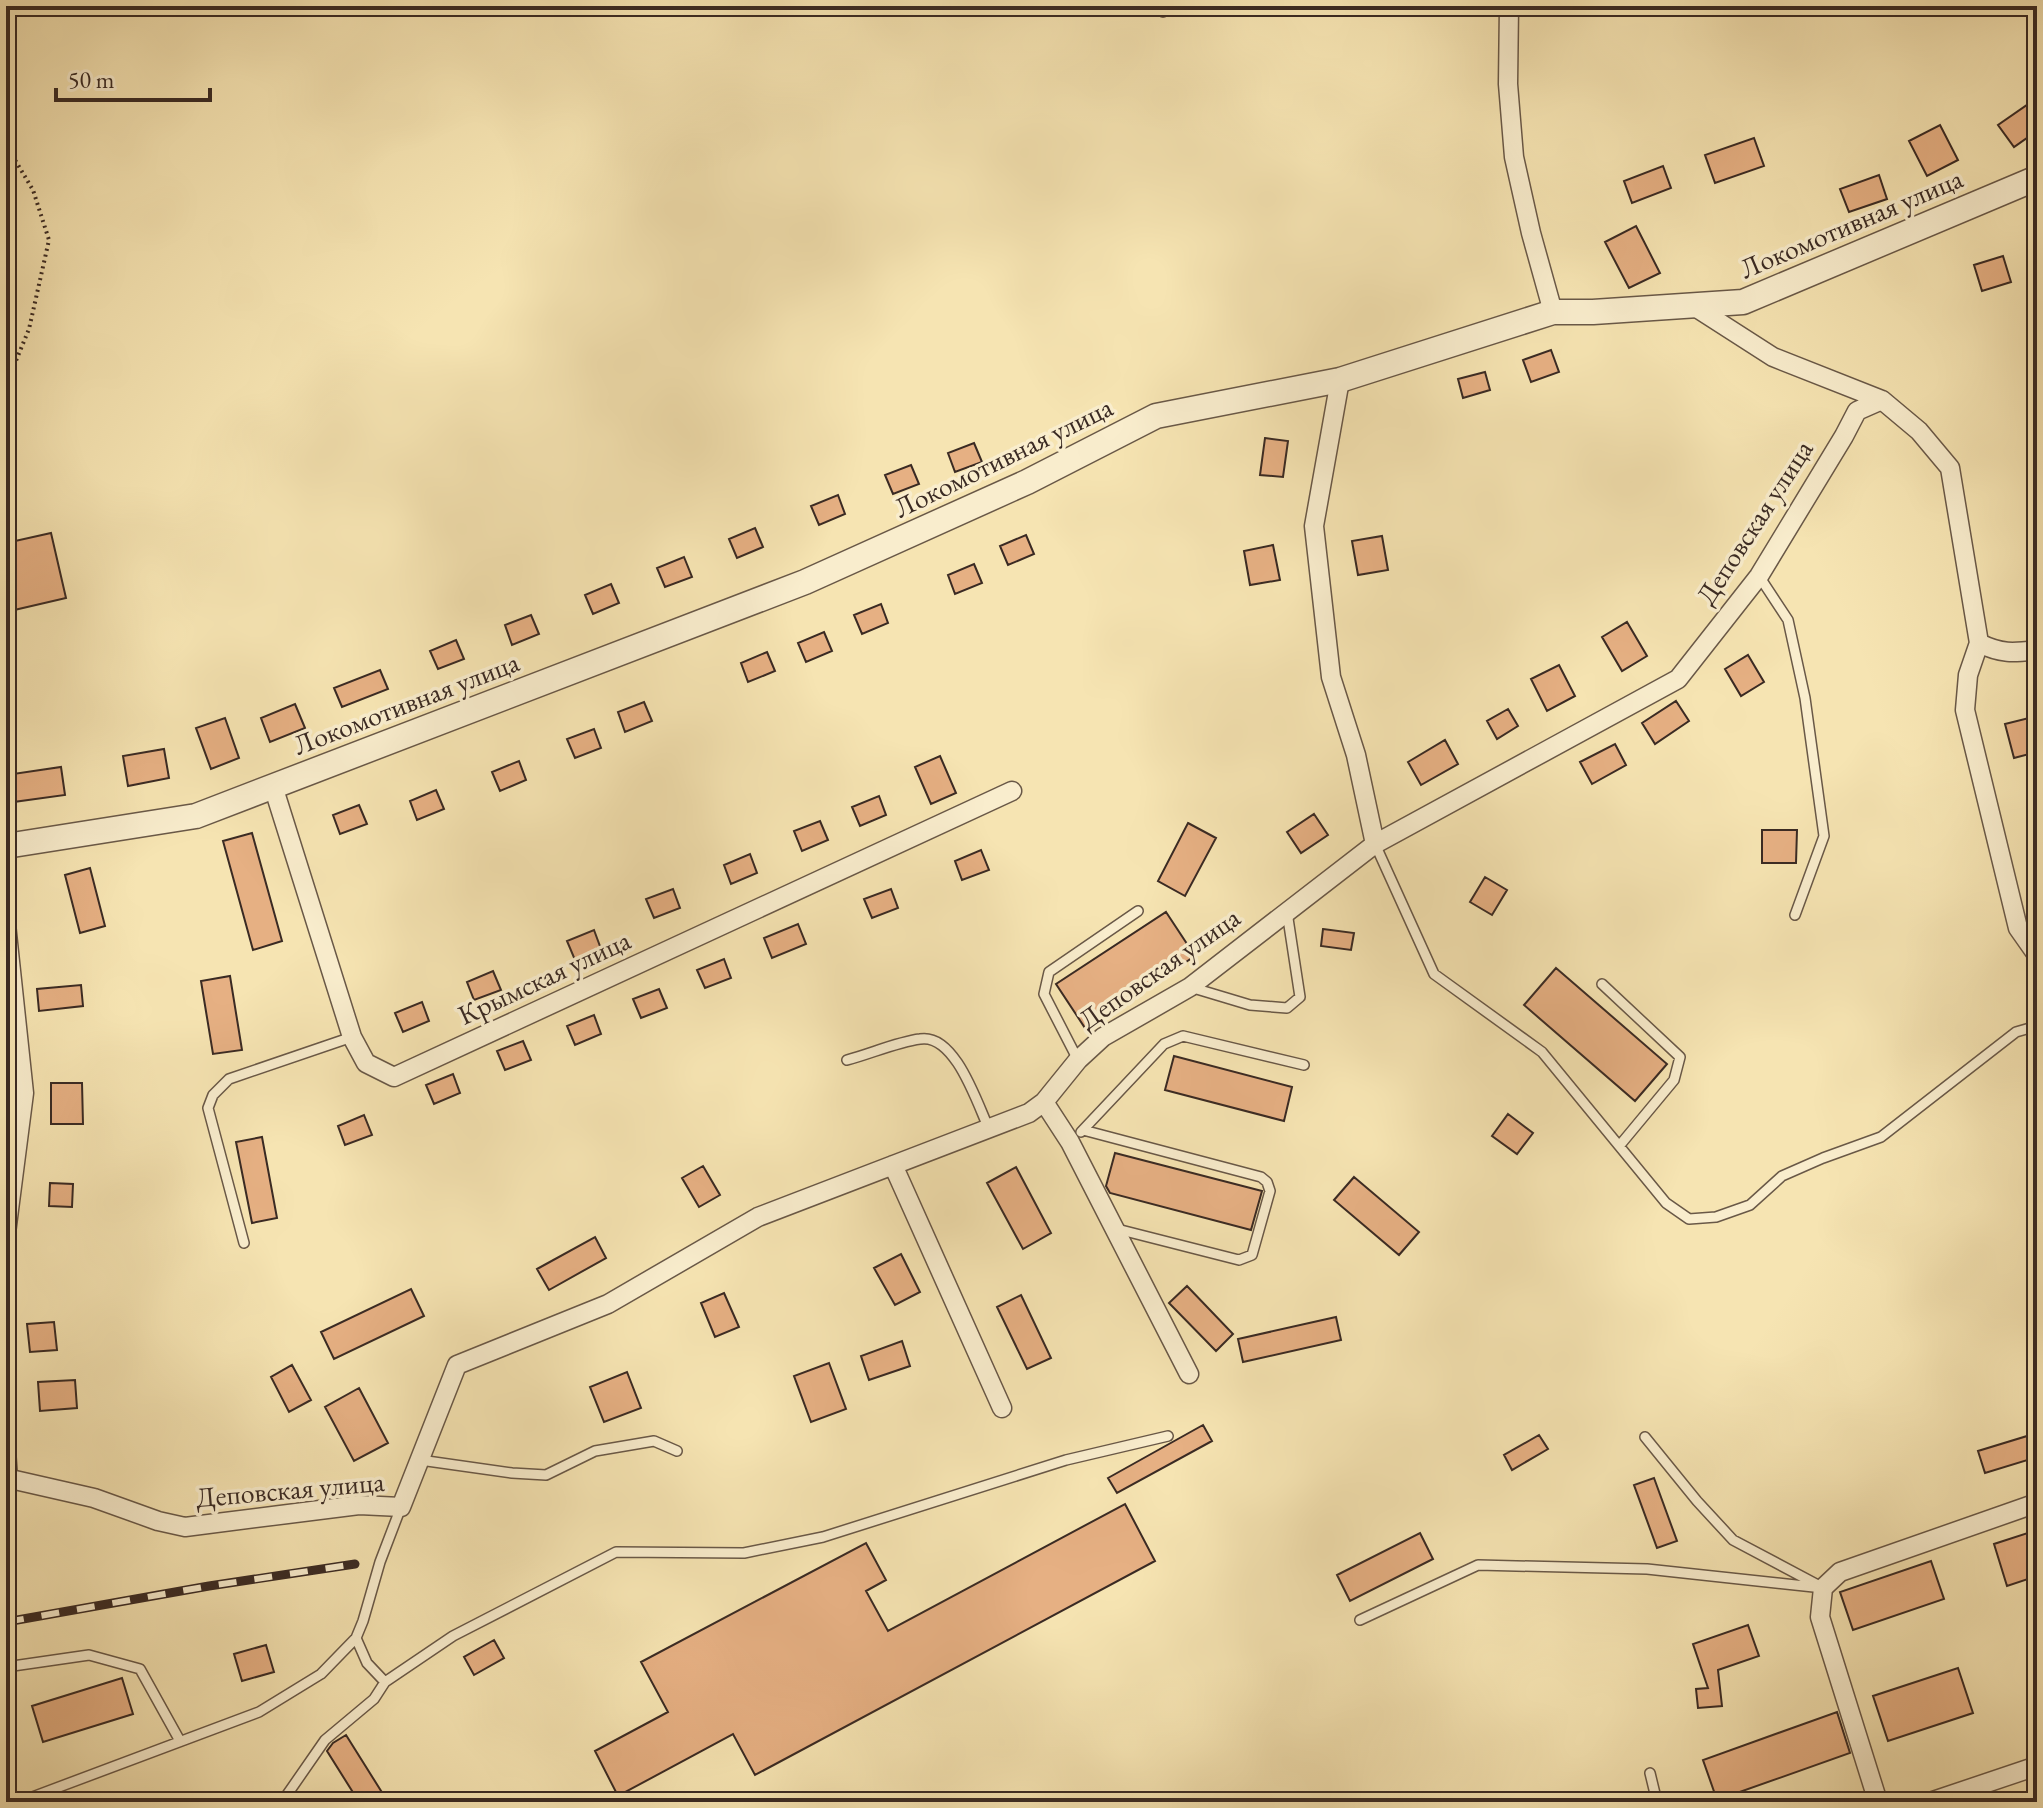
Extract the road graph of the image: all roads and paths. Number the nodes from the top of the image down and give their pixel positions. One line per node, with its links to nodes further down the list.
1 (1399, 6): 2 (lane)
2 (1507, 7): 6 (street)
3 (6, 145): 8 (path)
4 (2037, 178): 5 (street, Локомотивная улица)
5 (1692, 305): 6 (street, Локомотивная улица); 9 (street)
6 (1553, 312): 7 (street, Локомотивная улица)
7 (1340, 380): 13 (street, Локомотивная улица); 15 (street)
8 (6, 385)
9 (1882, 400): 10 (street, Деповская улица); 11 (street)
10 (1759, 576): 15 (street, Деповская улица); 19 (lane)
11 (1979, 643): 12 (street); 21 (street)
12 (2037, 650)
13 (273, 786): 16 (street, Локомотивная улица); 25 (street, Крымская улица)
14 (1012, 791): 25 (street, Крымская улица)
15 (1375, 844): 18 (street, Деповская улица); 32 (lane)
16 (6, 846)
17 (1138, 911): 27 (lane)
18 (1287, 912): 23 (street, Деповская улица); 23 (lane)
19 (1795, 915)
20 (6, 924): 35 (street)
21 (2037, 955)
22 (1602, 984): 32 (lane)
23 (1190, 987): 27 (street, Деповская улица)
24 (2037, 1026): 32 (lane)
25 (352, 1037): 36 (lane)
26 (847, 1060): 30 (lane)
27 (1078, 1060): 29 (street, Деповская улица)
28 (1304, 1065): 31 (lane)
29 (1044, 1102): 30 (street, Деповская улица); 31 (street)
30 (989, 1129): 33 (street, Деповская улица)
31 (1076, 1136): 34 (street); 34 (lane)
32 (1620, 1145)
33 (893, 1165): 38 (street); 43 (street, Деповская улица)
34 (1113, 1228): 37 (street)
35 (6, 1233)
36 (244, 1243)
37 (1189, 1374)
38 (1002, 1408)
39 (1168, 1436): 51 (lane)
40 (1645, 1437): 47 (lane)
41 (6, 1450): 44 (street)
42 (677, 1451): 43 (lane)
43 (420, 1460): 46 (street, Деповская улица)
44 (7, 1478): 46 (street, Деповская улица)
45 (2037, 1503): 47 (street)
46 (401, 1507): 49 (lane)
47 (1823, 1588): 48 (lane); 58 (street)
48 (1360, 1620)
49 (356, 1638): 51 (lane); 52 (lane)
50 (6, 1667): 52 (lane)
51 (385, 1682): 56 (lane)
52 (180, 1741): 55 (lane)
53 (2037, 1766): 59 (street)
54 (1650, 1773): 57 (lane)
55 (19, 1802)
56 (282, 1802)
57 (1657, 1802)
58 (1878, 1802)
59 (1930, 1802)

